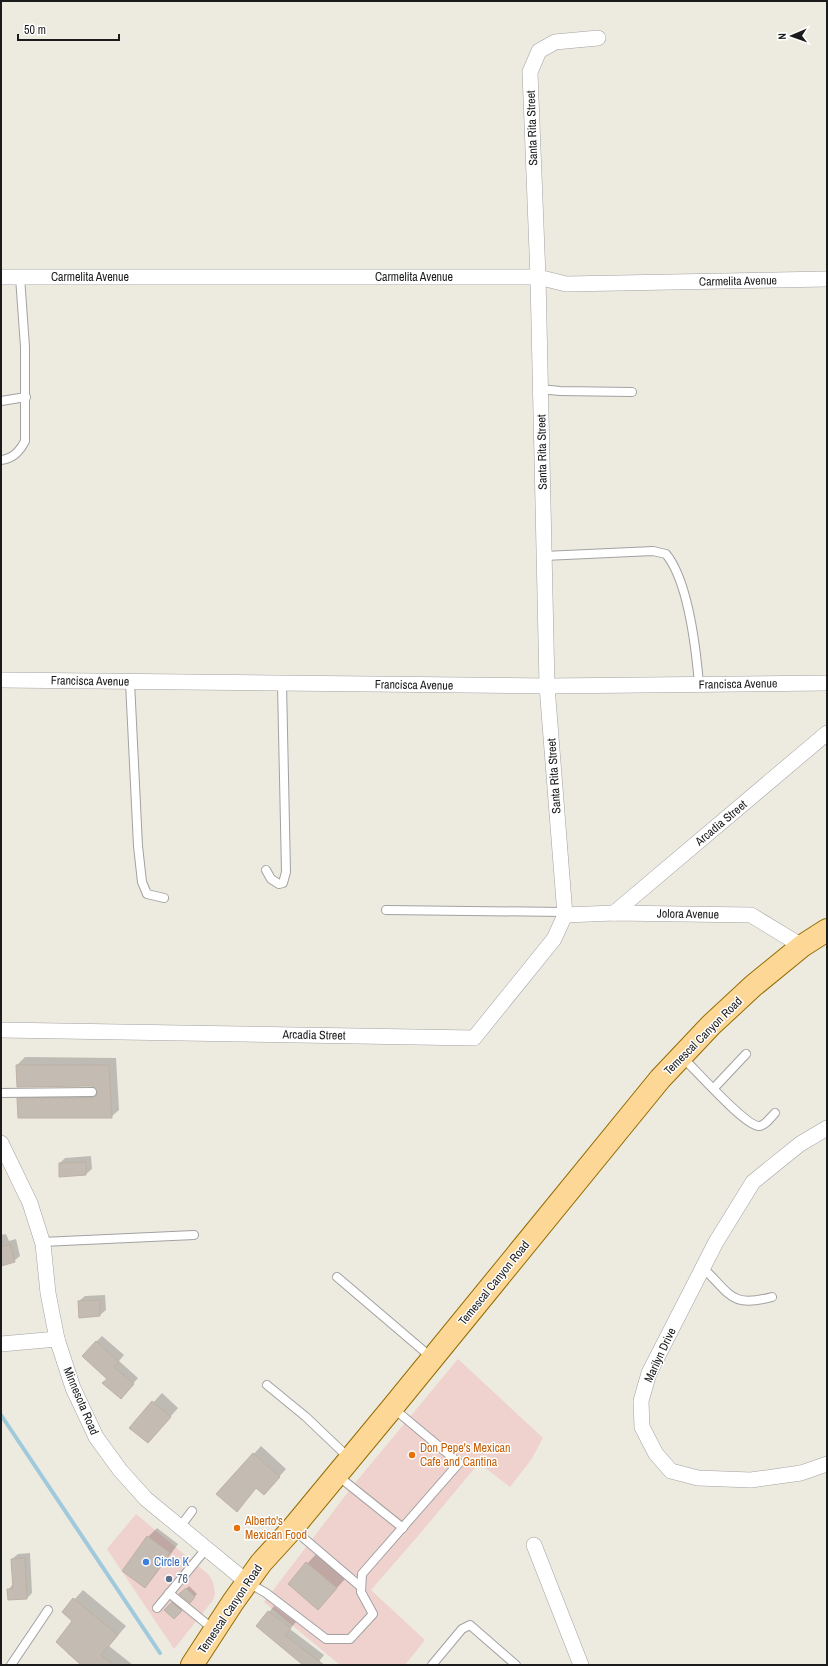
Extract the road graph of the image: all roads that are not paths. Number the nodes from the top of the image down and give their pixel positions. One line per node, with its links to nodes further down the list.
1 (598, 38): 4 (street, Santa Rita Street)
2 (1, 277): 3 (street, Carmelita Avenue)
3 (20, 277): 4 (street, Carmelita Avenue); 8 (lane)
4 (538, 277): 5 (street, Carmelita Avenue); 6 (street, Santa Rita Street)
5 (827, 279)
6 (540, 389): 7 (lane); 11 (street, Santa Rita Street)
7 (632, 392)
8 (26, 397): 9 (lane); 10 (lane)
9 (1, 401)
10 (1, 460)
11 (544, 556): 16 (lane); 17 (street, Santa Rita Street)
12 (1, 680): 13 (street, Francisca Avenue)
13 (130, 682): 15 (street, Francisca Avenue); 20 (lane)
14 (827, 683): 16 (street, Francisca Avenue)
15 (282, 684): 17 (street, Francisca Avenue); 19 (lane)
16 (699, 684): 17 (street, Francisca Avenue)
17 (547, 686): 23 (street, Santa Rita Street)
18 (827, 733): 22 (street, Arcadia Street)
19 (266, 870)
20 (164, 898)
21 (386, 910): 23 (lane)
22 (614, 913): 23 (street, Jolora Avenue); 25 (street, Jolora Avenue)
23 (564, 914): 26 (street, Arcadia Street)
24 (827, 930): 25 (main road, Temescal Canyon Road)
25 (802, 946): 28 (main road, Temescal Canyon Road)
26 (1, 1030)
27 (746, 1054): 29 (lane)
28 (682, 1056): 29 (lane); 42 (main road, Temescal Canyon Road)
29 (714, 1088): 32 (lane)
30 (92, 1092): 31 (lane)
31 (1, 1093)
32 (775, 1113)
33 (827, 1128): 37 (street, Marilyn Drive)
34 (1, 1143): 36 (street, Minnesota Road)
35 (194, 1235): 36 (lane)
36 (42, 1242): 40 (street, Minnesota Road)
37 (703, 1268): 39 (lane); 46 (street, Marilyn Drive)
38 (337, 1277): 42 (lane)
39 (772, 1297)
40 (57, 1338): 41 (street); 49 (street, Minnesota Road)
41 (1, 1344)
42 (433, 1358): 44 (main road, Temescal Canyon Road)
43 (267, 1385): 45 (lane)
44 (392, 1408): 45 (main road, Temescal Canyon Road); 50 (lane)
45 (350, 1458): 47 (main road, Temescal Canyon Road)
46 (827, 1464)
47 (336, 1475): 50 (lane); 51 (main road, Temescal Canyon Road)
48 (192, 1511): 49 (lane)
49 (180, 1527): 53 (street, Minnesota Road)
50 (403, 1528): 55 (lane)
51 (292, 1529): 54 (main road, Temescal Canyon Road); 55 (lane)
52 (534, 1544): 64 (street)
53 (206, 1549): 54 (street, Minnesota Road); 56 (lane)
54 (247, 1582): 55 (lane); 59 (main road, Temescal Canyon Road)
55 (361, 1587)
56 (170, 1592): 57 (lane); 59 (lane)
57 (157, 1608)
58 (48, 1610): 60 (lane)
59 (214, 1630): 61 (main road, Temescal Canyon Road)
60 (11, 1665)
61 (192, 1665)
62 (432, 1665): 63 (lane)
63 (516, 1665)
64 (581, 1665)

